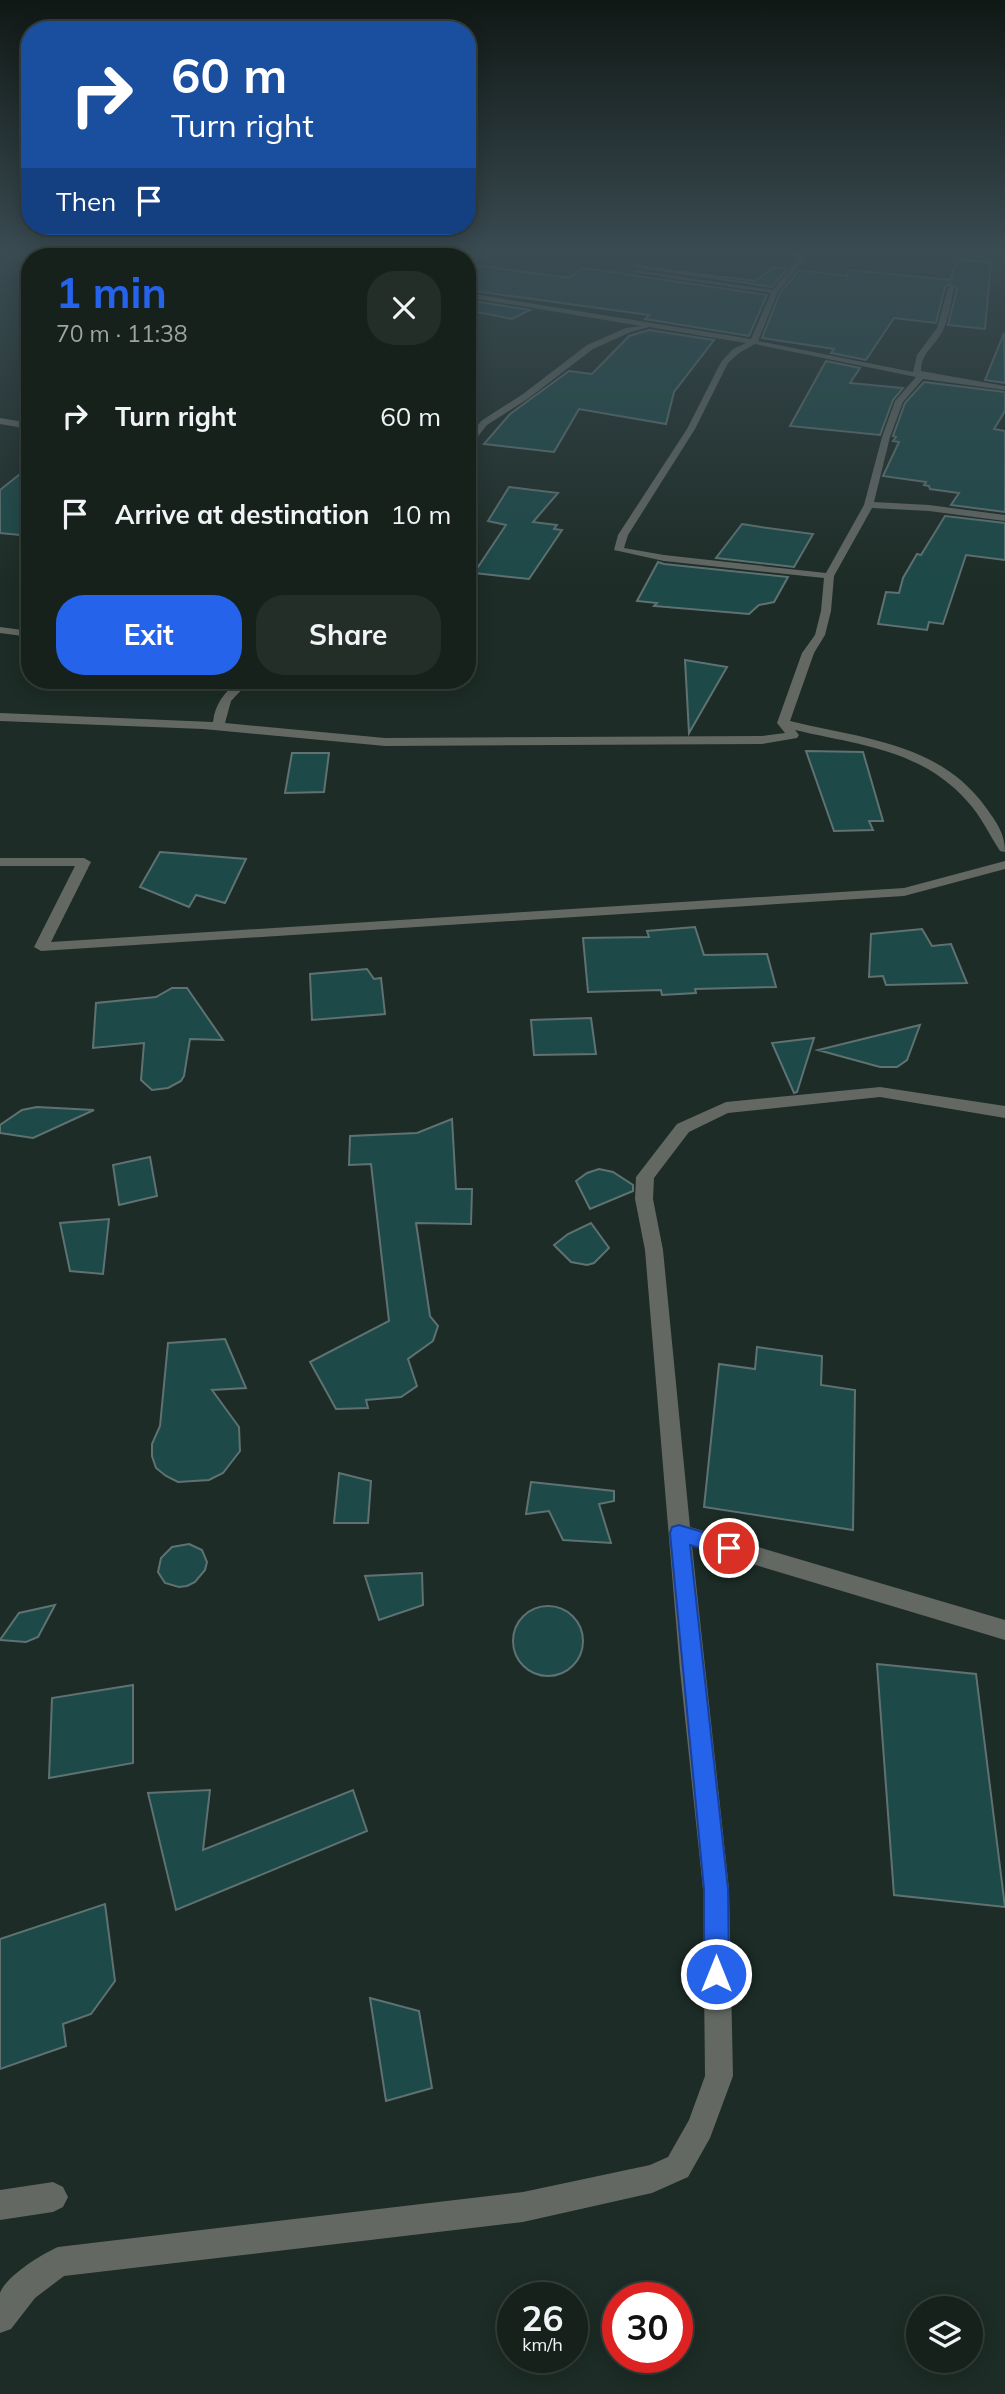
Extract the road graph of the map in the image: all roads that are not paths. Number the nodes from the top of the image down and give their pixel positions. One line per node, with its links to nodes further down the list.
1 (569, 363): 9 (street)
2 (725, 363): 12 (street)
3 (856, 363): 5 (street)
4 (917, 363): 5 (street)
5 (921, 376): 6 (street); 10 (street)
6 (1005, 388)
7 (0, 421): 8 (street)
8 (21, 424)
9 (476, 430)
10 (869, 505): 11 (street); 12 (street)
11 (1005, 518)
12 (829, 576): 17 (street)
13 (0, 630): 14 (street)
14 (21, 633)
15 (235, 689): 18 (street)
16 (0, 718): 18 (street)
17 (783, 723): 19 (street); 20 (street)
18 (219, 726): 20 (street)
19 (820, 733): 20 (street); 21 (street)
20 (793, 735)
21 (1005, 848)
22 (0, 862): 23 (street)
23 (1005, 865)
24 (1005, 1112): 25 (street)
25 (679, 1533): 26 (street); 29 (street)
26 (1005, 1630)
27 (53, 2197): 28 (street)
28 (0, 2204)
29 (0, 2318)

